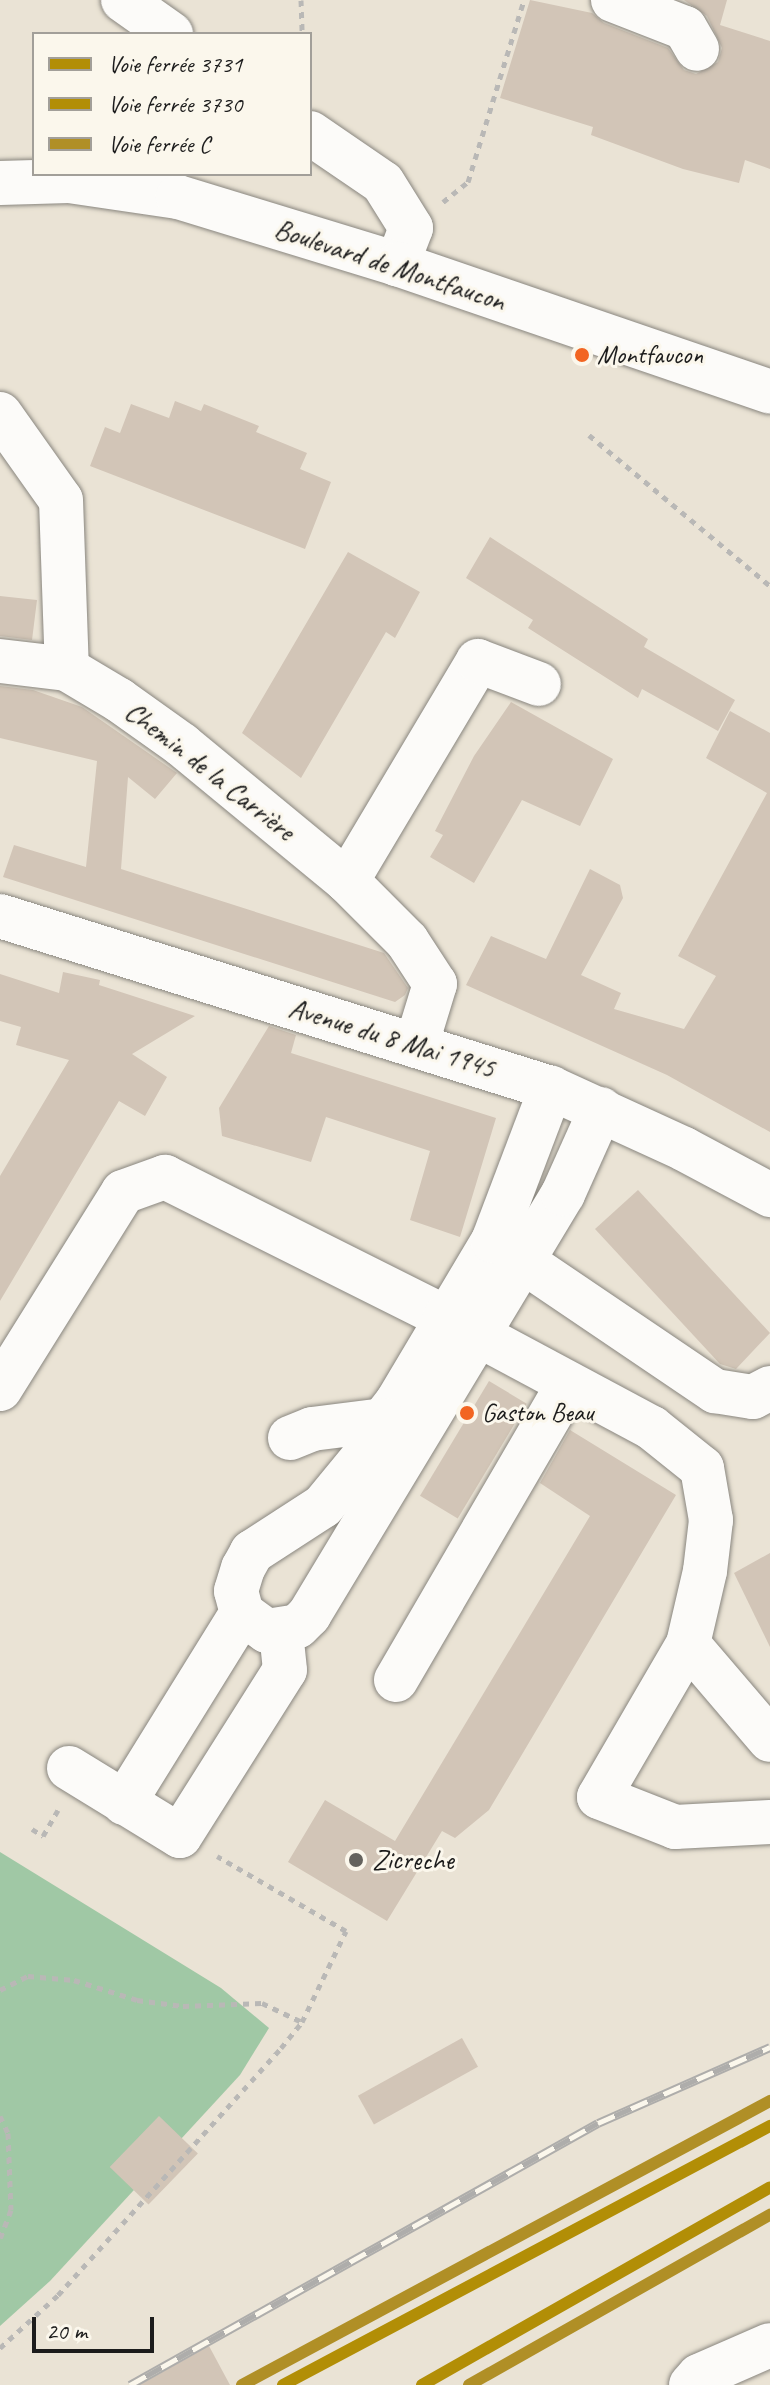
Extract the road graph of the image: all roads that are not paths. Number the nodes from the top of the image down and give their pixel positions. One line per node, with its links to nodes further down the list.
1 (123, 0): 3 (street)
2 (613, 0): 4 (street)
3 (168, 32)
4 (697, 49)
5 (312, 134): 7 (street)
6 (0, 183): 7 (street, Boulevard de Montfaucon)
7 (404, 246): 8 (street, Boulevard de Montfaucon)
8 (770, 392)
9 (0, 414): 11 (street)
10 (0, 661): 11 (street, Chemin de la Carrière)
11 (67, 669): 13 (street, Chemin de la Carrière)
12 (539, 684): 13 (street)
13 (347, 881): 15 (street, Chemin de la Carrière)
14 (0, 916): 15 (street, Avenue du 8 Mai 1945)
15 (416, 1046): 16 (street, Avenue du 8 Mai 1945)
16 (551, 1088): 17 (street, Avenue du 8 Mai 1945); 19 (street)
17 (601, 1109): 18 (street, Avenue du 8 Mai 1945); 19 (street)
18 (770, 1195)
19 (508, 1250): 20 (street); 22 (street)
20 (461, 1325): 21 (street); 23 (street); 24 (street); 27 (street)
21 (567, 1386): 28 (street); 29 (street)
22 (770, 1388)
23 (0, 1389)
24 (383, 1420): 25 (street); 26 (street)
25 (283, 1433)
26 (242, 1613): 27 (street); 32 (street)
27 (281, 1631): 32 (street)
28 (688, 1644): 30 (street); 33 (street)
29 (396, 1680)
30 (770, 1740)
31 (69, 1768): 32 (street)
32 (124, 1803)
33 (770, 1822)
34 (770, 2345): 35 (street)
35 (691, 2385)

